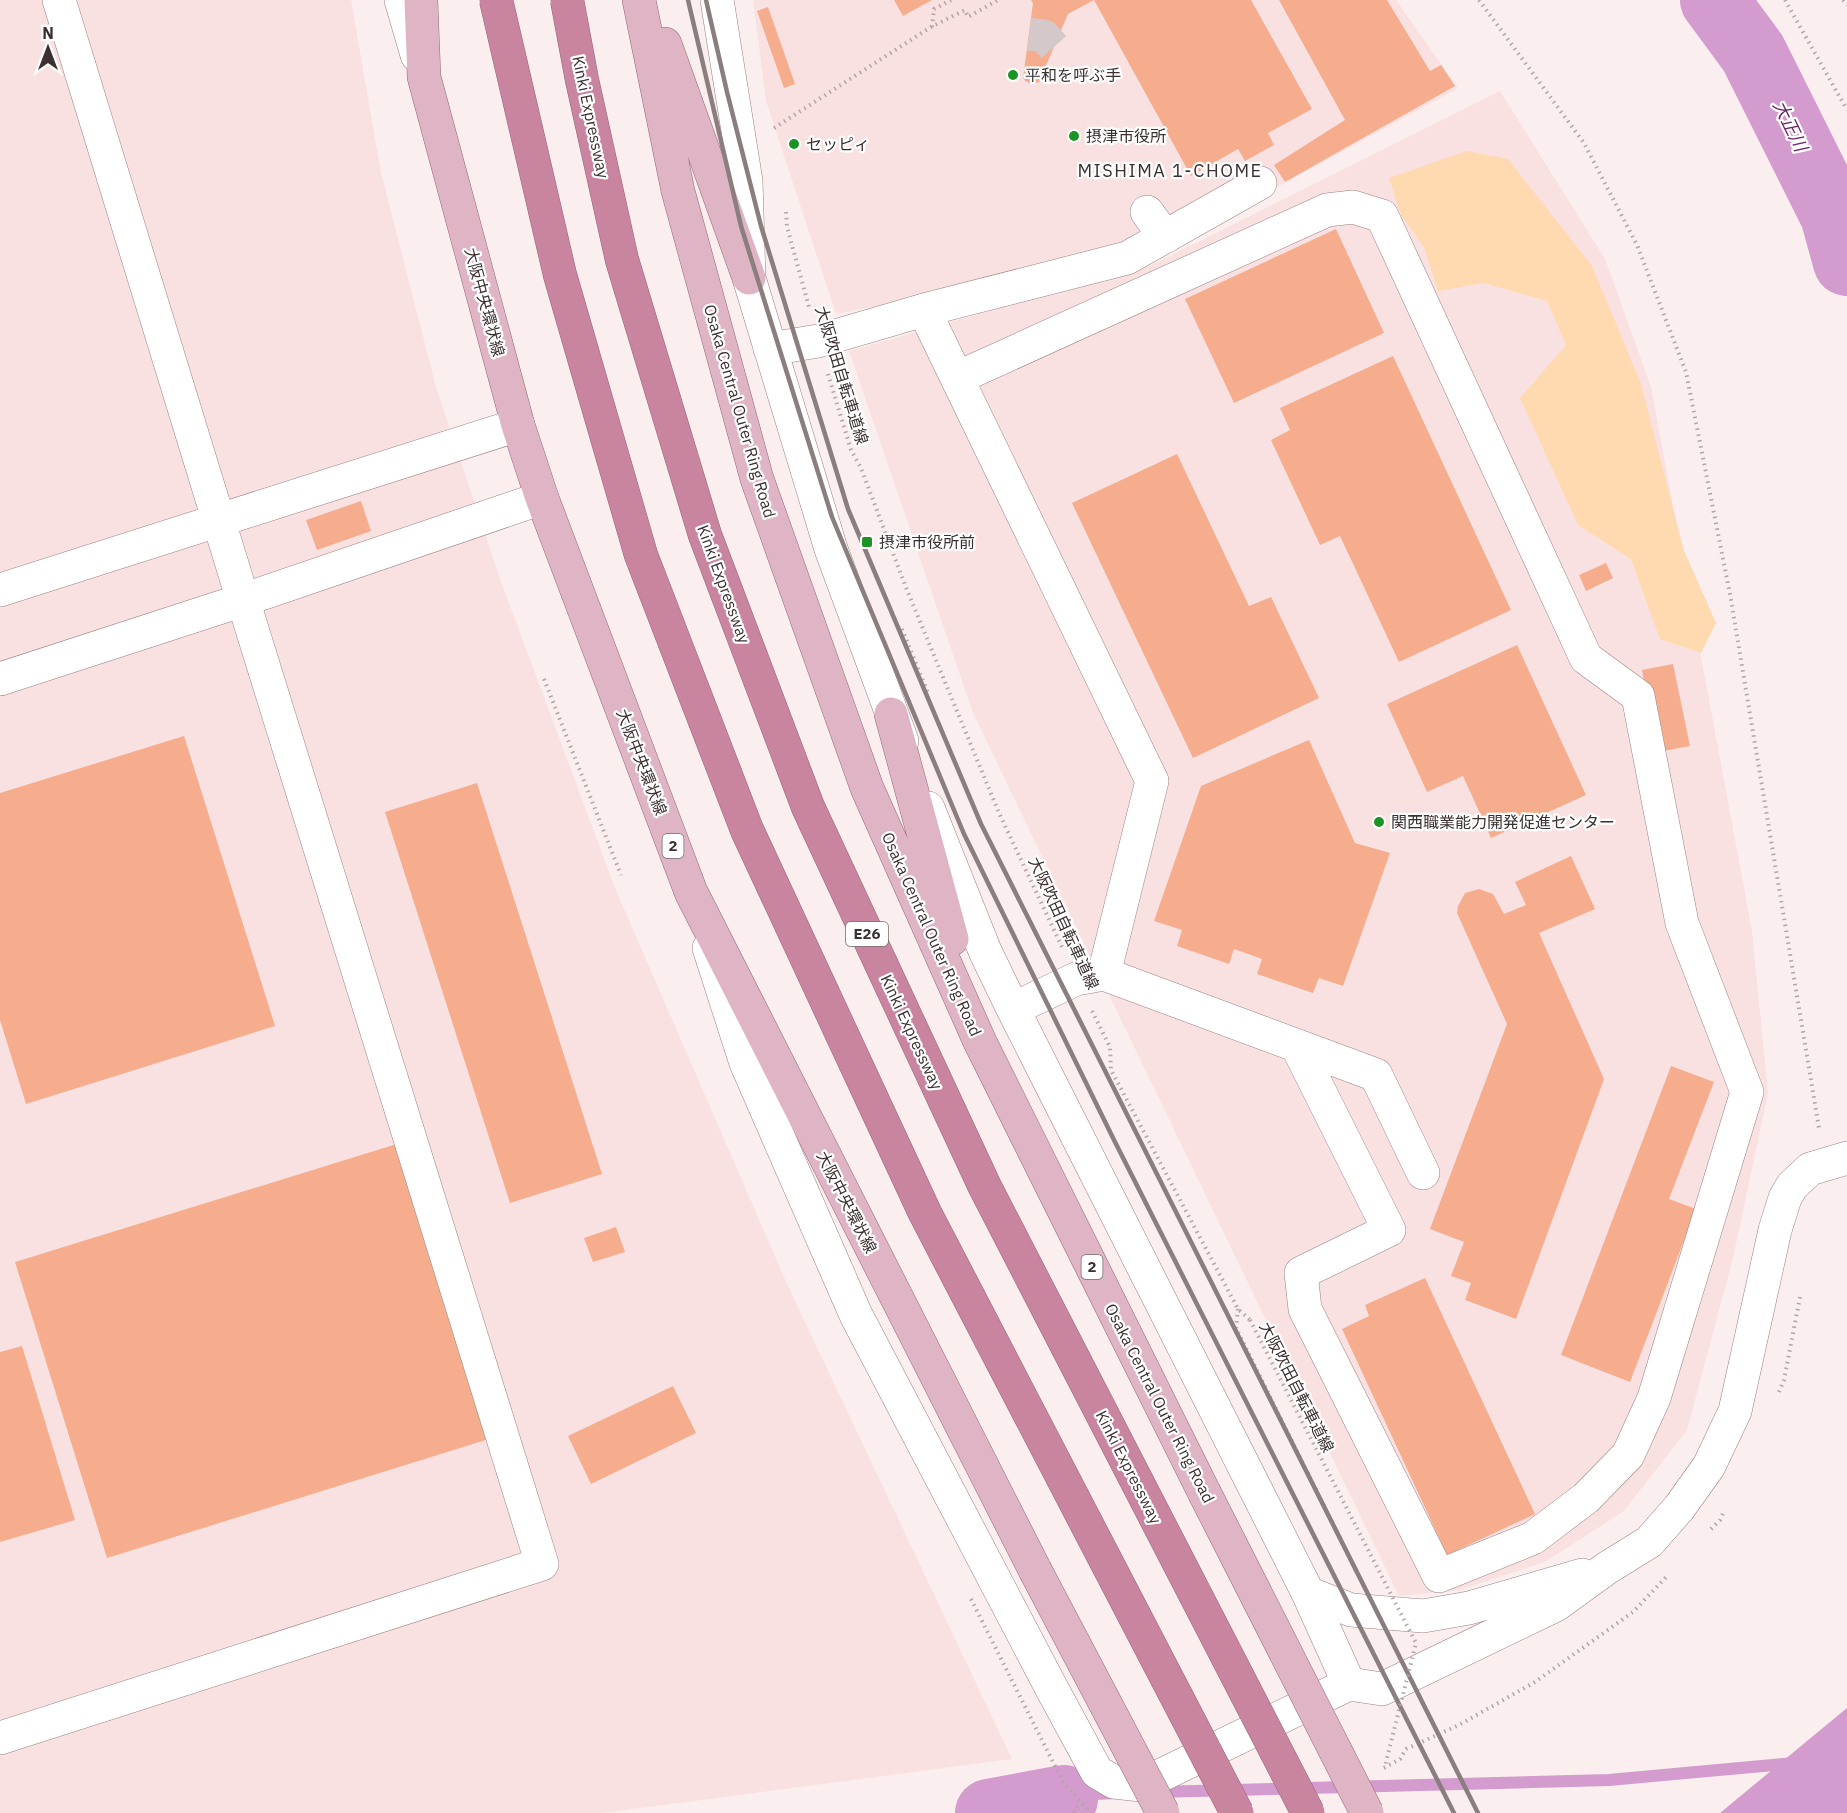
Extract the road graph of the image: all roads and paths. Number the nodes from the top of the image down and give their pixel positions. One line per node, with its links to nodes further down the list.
1 (59, 0): 30 (street)
2 (401, 0): 16 (street)
3 (421, 0): 16 (main road, 2)
4 (496, 0): 59 (highway, bridge)
5 (567, 0): 60 (highway, Kinki Expressway / E26, bridge)
6 (639, 0): 42 (main road, Osaka Central Outer Ring Road / 2)
7 (649, 0): 23 (main road)
8 (717, 0): 23 (street)
9 (951, 0): 15 (path)
10 (998, 0): 15 (path)
11 (1479, 0): 44 (path)
12 (1785, 0): 17 (path)
13 (1843, 0): 14 (path)
14 (1847, 5)
15 (932, 27): 19 (path)
16 (424, 77): 28 (main road, 大阪中央環状線 / 2)
17 (1847, 110)
18 (770, 119): 19 (path)
19 (772, 128): 20 (path)
20 (774, 138)
21 (1260, 183): 24 (street)
22 (786, 208): 25 (path, 大阪吹田自転車道線)
23 (749, 278): 26 (street)
24 (924, 310): 25 (street); 27 (street)
25 (818, 341): 26 (street); 40 (path, 大阪吹田自転車道線)
26 (770, 349): 37 (street)
27 (957, 378): 40 (street); 43 (street)
28 (518, 425): 29 (main road, 大阪中央環状線 / 2); 30 (street)
29 (542, 498): 32 (street); 39 (main road, 大阪中央環状線 / 2)
30 (218, 519): 31 (street); 32 (street)
31 (0, 590)
32 (243, 600): 34 (street); 53 (street)
33 (899, 620): 36 (path)
34 (0, 679)
35 (544, 679): 38 (path)
36 (928, 693)
37 (891, 714): 41 (street); 42 (main road)
38 (621, 875)
39 (691, 892): 52 (street); 58 (main road, 大阪中央環状線 / 2, bridge)
40 (1090, 976): 41 (street); 43 (street); 47 (path, 大阪吹田自転車道線)
41 (1013, 1009): 50 (street)
42 (980, 1042): 61 (main road, Osaka Central Outer Ring Road / 2, bridge)
43 (1297, 1046): 46 (street)
44 (1820, 1129)
45 (1842, 1159): 48 (street)
46 (1423, 1173)
47 (1238, 1308): 49 (path); 55 (path, 大阪吹田自転車道線, bridge)
48 (1607, 1568): 50 (street); 52 (street)
49 (1360, 1580)
50 (1308, 1593): 52 (street)
51 (971, 1599): 57 (path, bridge)
52 (1349, 1684)
53 (0, 1738)
54 (1400, 1759): 55 (path)
55 (1384, 1768): 56 (path, 大阪吹田自転車道線)
56 (1383, 1776)
57 (1091, 1813)
58 (1163, 1813)
59 (1237, 1813)
60 (1308, 1813)
61 (1367, 1813)

